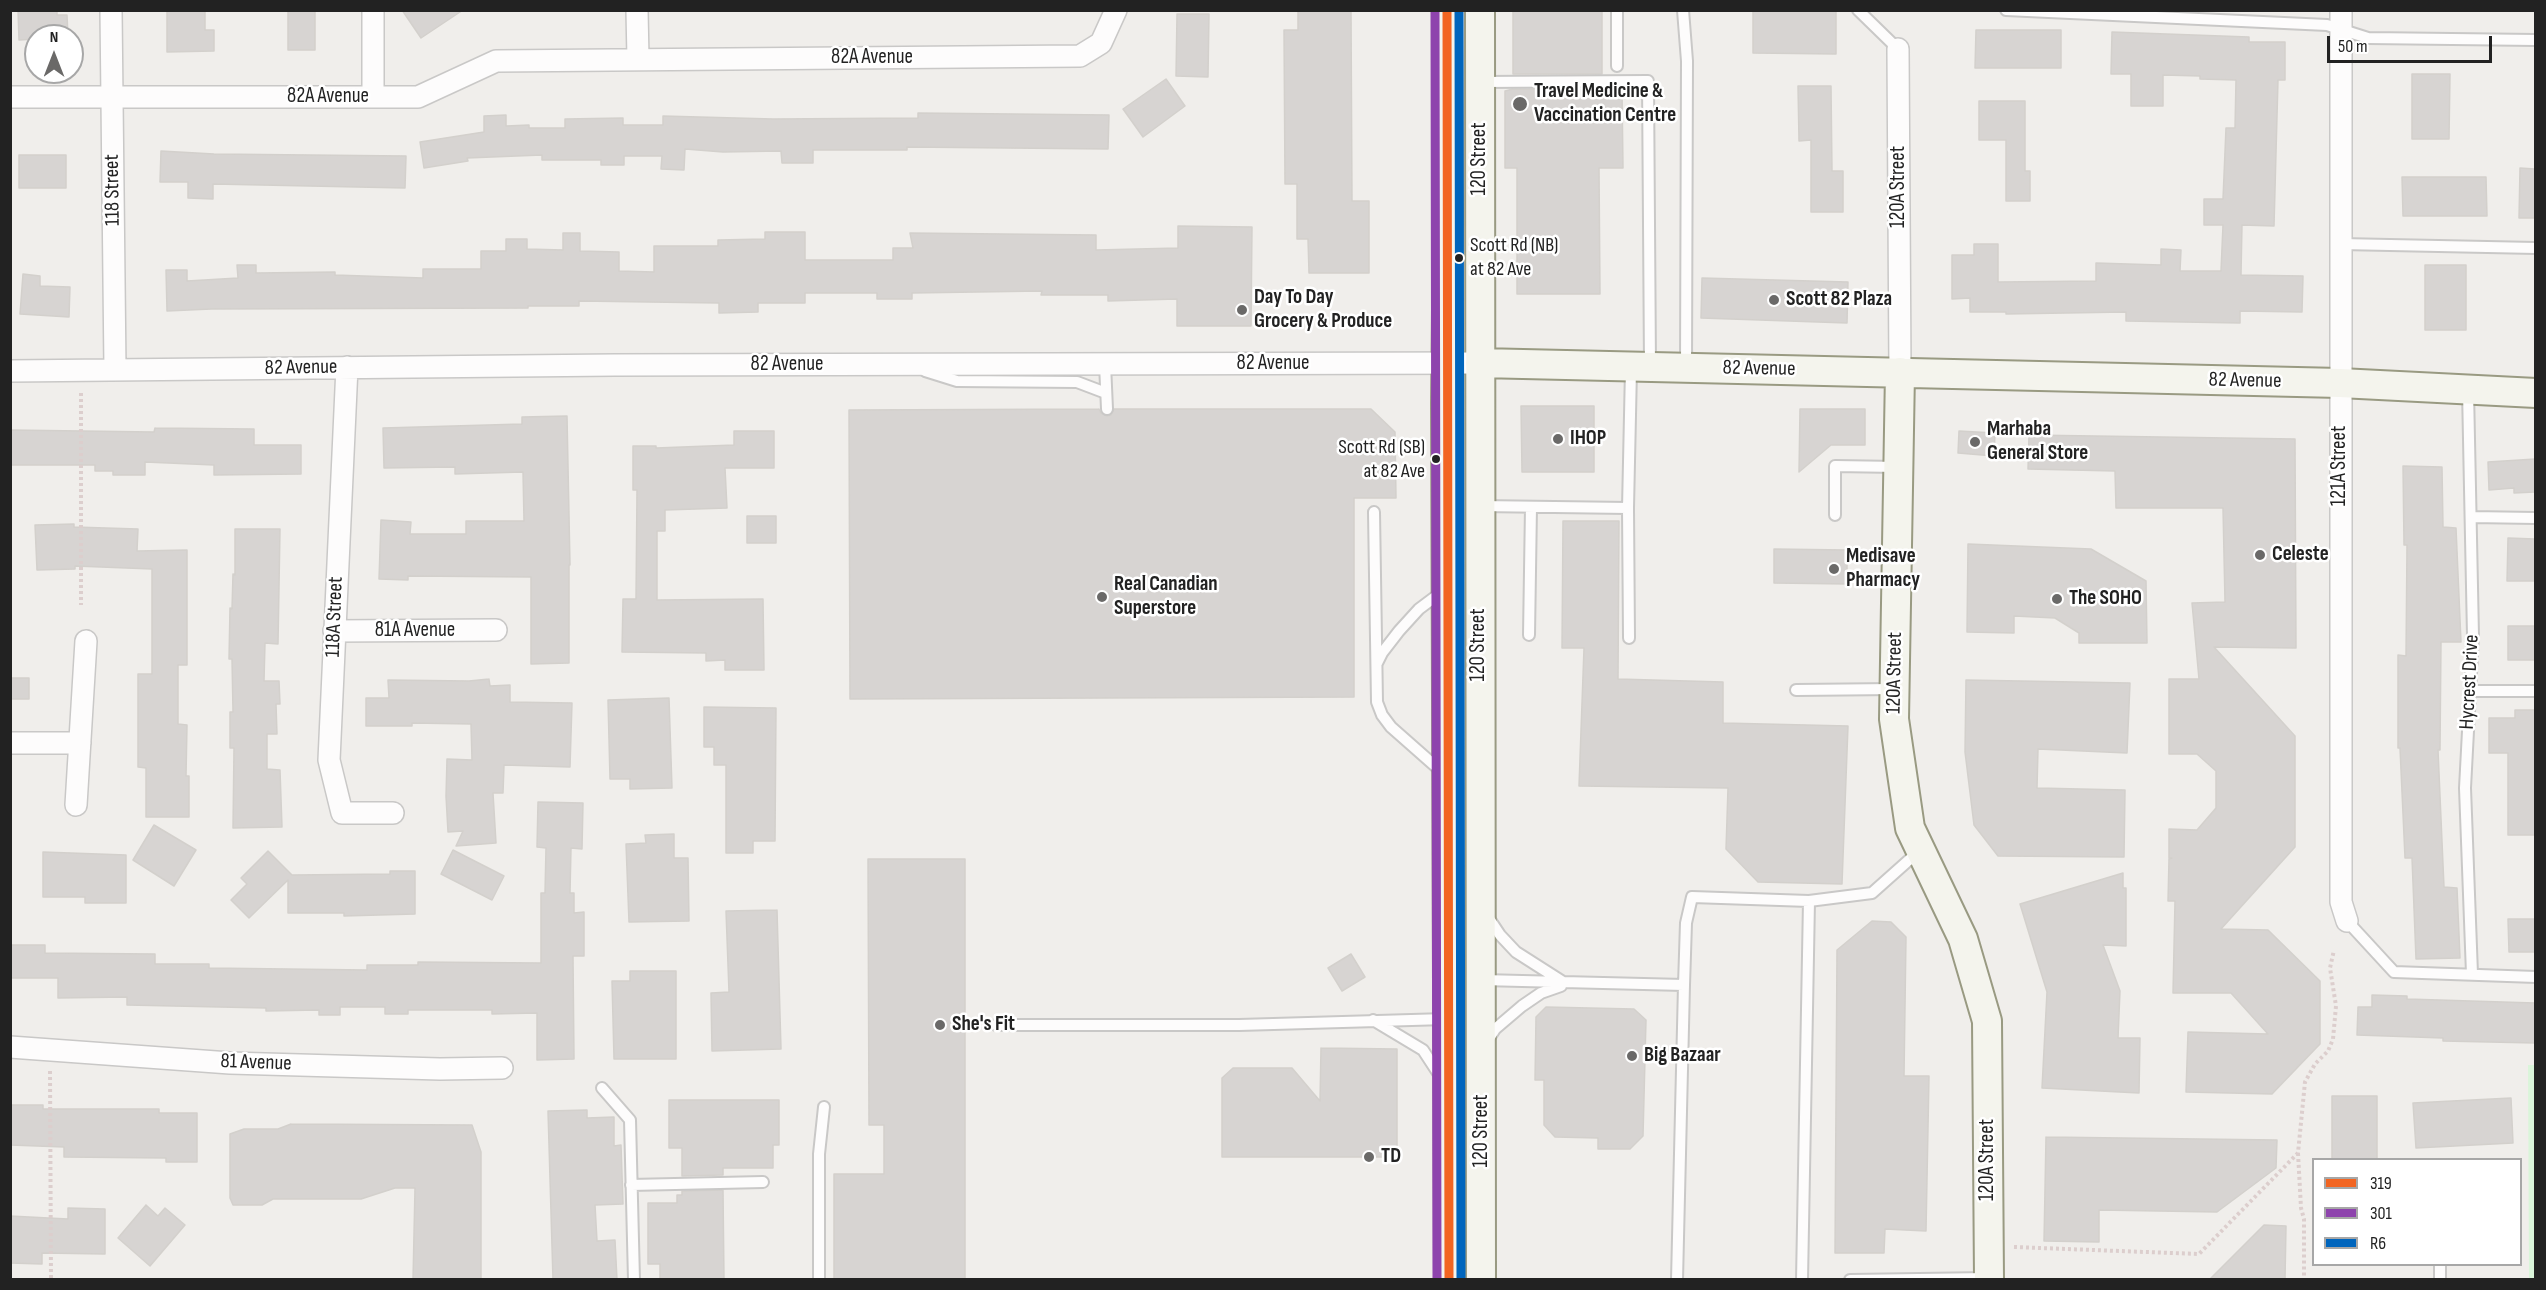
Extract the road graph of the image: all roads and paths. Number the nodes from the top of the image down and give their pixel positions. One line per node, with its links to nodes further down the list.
1 (111, 10): 17 (street, 118 Street)
2 (373, 10): 19 (street)
3 (637, 10): 14 (street)
4 (1116, 10): 14 (street, 82A Avenue)
5 (1447, 10): 25 (main road, 120 Street)
6 (1480, 10): 16 (main road, 120 Street)
7 (1617, 10): 15 (lane)
8 (1683, 10): 28 (lane)
9 (1858, 10): 13 (lane)
10 (2006, 10): 11 (lane)
11 (2341, 21): 12 (lane); 20 (street, 121A Street)
12 (2535, 40)
13 (1898, 49): 31 (street, 120A Street)
14 (639, 59): 19 (street, 82A Avenue)
15 (1617, 66)
16 (1480, 82): 22 (main road, 120 Street); 27 (lane)
17 (112, 96): 18 (street, 82A Avenue); 19 (street, 82A Avenue); 29 (street, 118 Street)
18 (10, 97)
19 (373, 97)
20 (2341, 244): 21 (lane); 32 (street, 121A Street)
21 (2535, 248)
22 (1480, 363): 25 (street, 82 Avenue); 27 (main road, 82 Avenue); 39 (main road, 120 Street)
23 (902, 364): 24 (street, 82 Avenue); 26 (street, 82 Avenue); 35 (lane)
24 (1105, 364): 25 (street, 82 Avenue); 35 (lane)
25 (1446, 364): 46 (main road, 120 Street)
26 (347, 367): 29 (street, 82 Avenue); 49 (street, 118A Street)
27 (1641, 367): 28 (main road, 82 Avenue); 41 (lane)
28 (1686, 368): 31 (main road, 82 Avenue)
29 (115, 370): 30 (street, 82 Avenue)
30 (10, 371)
31 (1900, 372): 32 (main road, 82 Avenue); 38 (main road, 120A Street)
32 (2340, 383): 33 (main road, 82 Avenue); 67 (street, 121A Street)
33 (2468, 389): 36 (main road, 82 Avenue); 44 (lane, Hycrest Drive)
34 (81, 393): 47 (path)
35 (1106, 393): 37 (lane)
36 (2535, 393)
37 (1107, 409)
38 (1898, 467): 43 (lane); 54 (main road, 120A Street)
39 (1480, 506): 40 (lane); 65 (main road, 120 Street)
40 (1531, 507): 41 (lane); 50 (lane)
41 (1628, 508): 51 (lane)
42 (1374, 512): 53 (lane)
43 (1834, 515)
44 (2471, 517): 45 (lane); 56 (lane, Hycrest Drive)
45 (2535, 518)
46 (1446, 588): 53 (lane); 60 (main road, 120 Street)
47 (81, 605)
48 (496, 630): 49 (street, 81A Avenue)
49 (334, 631): 62 (street, 118A Street)
50 (1529, 635)
51 (1629, 638)
52 (86, 641): 59 (street)
53 (1376, 666): 60 (lane)
54 (1894, 689): 55 (lane); 63 (main road, 120A Street)
55 (1796, 690)
56 (2470, 691): 57 (lane); 69 (lane, Hycrest Drive)
57 (2535, 691)
58 (10, 743): 59 (street)
59 (80, 743): 61 (street)
60 (1447, 777): 66 (main road, 120 Street)
61 (76, 805)
62 (393, 813)
63 (1921, 849): 64 (lane); 89 (main road, 120A Street)
64 (1809, 901): 73 (lane); 96 (lane)
65 (1480, 904): 71 (main road, 120 Street); 72 (lane)
66 (1448, 912): 71 (main road); 74 (main road, 120 Street)
67 (2347, 921): 69 (lane)
68 (2334, 950): 85 (path)
69 (2472, 974): 70 (lane)
70 (2535, 977)
71 (1481, 980): 72 (lane); 78 (main road, 120 Street)
72 (1566, 984): 73 (lane); 78 (lane)
73 (1684, 985): 95 (lane)
74 (1448, 1019): 75 (lane); 81 (main road); 83 (main road, 120 Street)
75 (1373, 1020): 76 (lane); 83 (lane)
76 (996, 1025)
77 (10, 1047): 80 (street, 81 Avenue)
78 (1482, 1050): 81 (main road, 120 Street)
79 (50, 1067): 90 (path)
80 (502, 1068)
81 (1482, 1085): 94 (main road, 120 Street)
82 (602, 1088): 87 (lane)
83 (1448, 1094): 93 (main road, 120 Street)
84 (824, 1107): 92 (lane)
85 (2298, 1153): 88 (path); 98 (path)
86 (763, 1182): 87 (lane)
87 (631, 1185): 91 (lane)
88 (2007, 1247)
89 (1989, 1279): 97 (lane)
90 (51, 1280)
91 (634, 1280)
92 (819, 1280)
93 (1449, 1280)
94 (1481, 1280)
95 (1677, 1280)
96 (1802, 1280)
97 (1850, 1280)
98 (2304, 1280)

